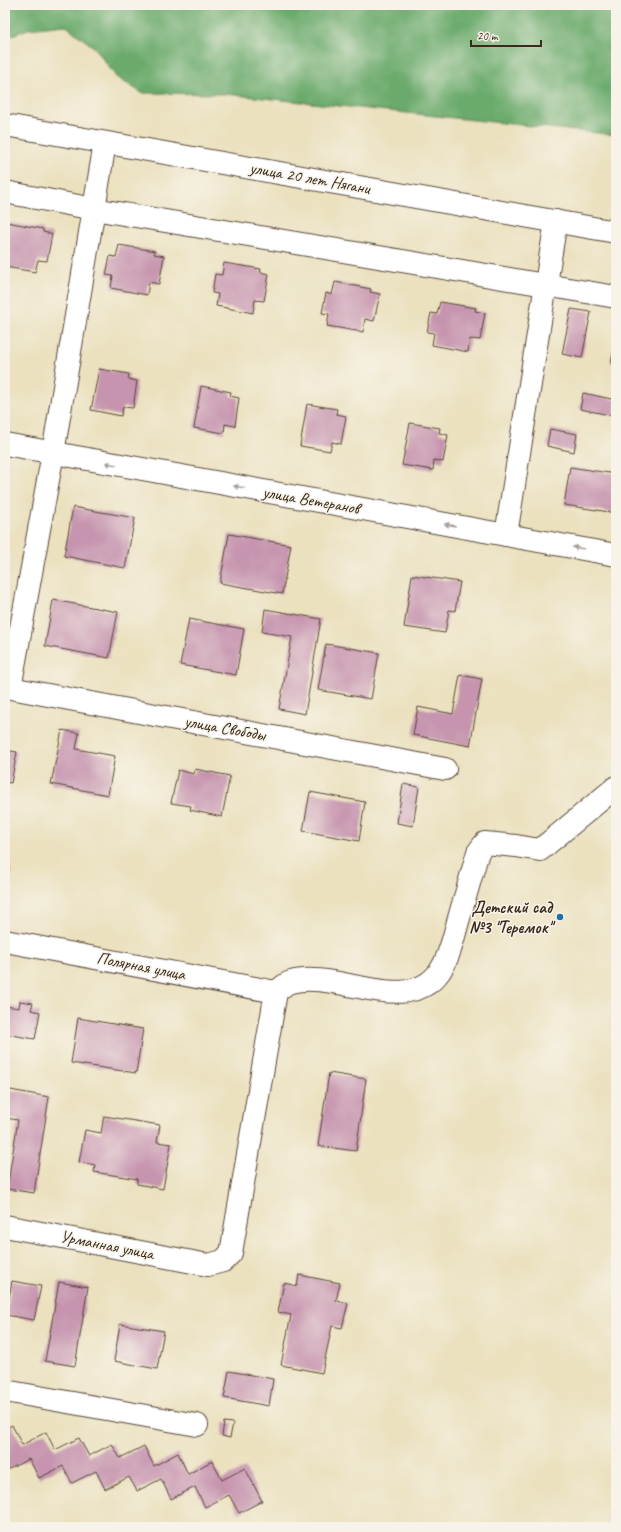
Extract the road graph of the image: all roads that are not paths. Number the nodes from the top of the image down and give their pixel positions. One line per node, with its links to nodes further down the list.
1 (5, 125): 2 (street, улица 20 лет Нягани)
2 (105, 143): 4 (street); 5 (street, улица 20 лет Нягани)
3 (5, 192): 4 (street)
4 (94, 209): 7 (street); 10 (street)
5 (556, 221): 6 (street, улица 20 лет Нягани); 7 (street)
6 (616, 232)
7 (546, 285): 8 (street); 11 (street)
8 (616, 297)
9 (5, 444): 10 (street, улица Ветеранов)
10 (53, 453): 11 (street, улица Ветеранов, one-way to 10); 13 (street)
11 (506, 535): 12 (street, улица Ветеранов, one-way to 11)
12 (616, 555)
13 (8, 688): 14 (street, улица Свободы)
14 (445, 769)
15 (616, 788): 17 (street)
16 (5, 940): 17 (street, Полярная улица)
17 (276, 992): 18 (street, Урманная улица)
18 (5, 1226)
19 (5, 1391): 20 (street)
20 (197, 1425)

